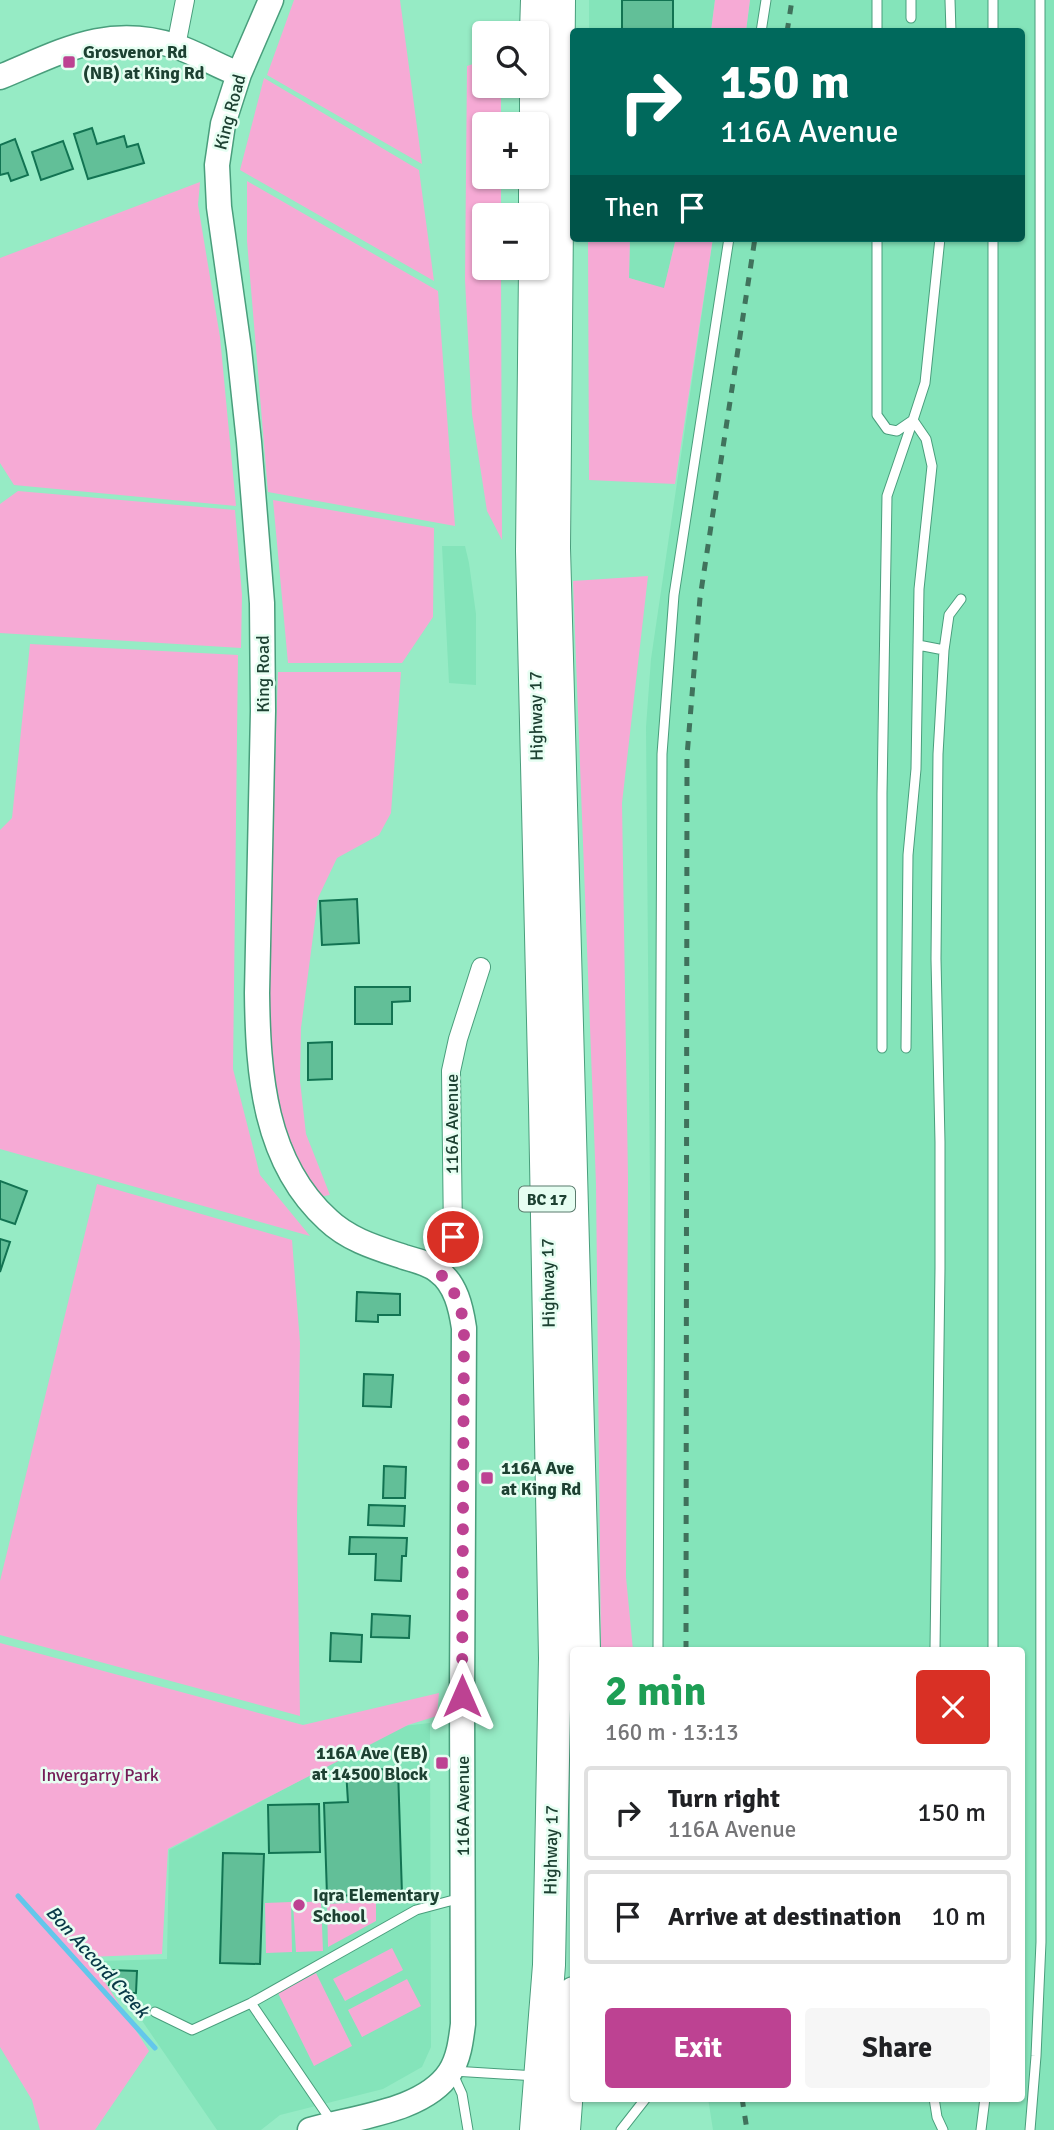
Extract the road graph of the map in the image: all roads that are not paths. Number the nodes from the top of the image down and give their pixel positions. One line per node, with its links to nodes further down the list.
1 (185, 0): 17 (street)
2 (271, 0): 18 (street, King Road)
3 (537, 0): 12 (highway)
4 (559, 0): 33 (highway, Highway 17 / BC 17)
5 (766, 0): 13 (lane)
6 (877, 0): 14 (lane)
7 (911, 0): 11 (lane)
8 (950, 0): 15 (lane)
9 (993, 0): 16 (lane)
10 (1040, 0): 53 (lane)
11 (911, 18)
12 (536, 21)
13 (762, 28)
14 (877, 28)
15 (951, 28)
16 (993, 28)
17 (176, 46): 18 (street); 19 (street)
18 (239, 74): 32 (street, King Road)
19 (0, 77)
20 (728, 242): 34 (lane)
21 (877, 242): 25 (lane)
22 (940, 242): 25 (lane)
23 (993, 242): 36 (lane)
24 (535, 280): 42 (highway, Highway 17 / BC 17)
25 (913, 420): 27 (lane); 30 (lane)
26 (961, 599): 28 (lane)
27 (918, 645): 28 (lane); 31 (lane)
28 (944, 650): 35 (lane)
29 (481, 967): 32 (street, 116A Avenue)
30 (882, 1048)
31 (906, 1048)
32 (438, 1271): 37 (street, 116A Avenue)
33 (584, 1647)
34 (658, 1647)
35 (935, 1647)
36 (993, 1647)
37 (463, 1897): 38 (lane); 41 (street, 116A Avenue)
38 (251, 2003): 39 (lane); 46 (lane)
39 (155, 2012)
40 (570, 2048): 49 (highway)
41 (451, 2071): 42 (lane); 46 (street); 47 (lane)
42 (540, 2076): 48 (highway, Highway 17 / BC 17)
43 (643, 2102): 50 (lane)
44 (935, 2102): 51 (lane)
45 (984, 2102): 52 (lane)
46 (322, 2127)
47 (468, 2130)
48 (536, 2130)
49 (564, 2130)
50 (621, 2130)
51 (943, 2130)
52 (981, 2130)
53 (1030, 2130)

